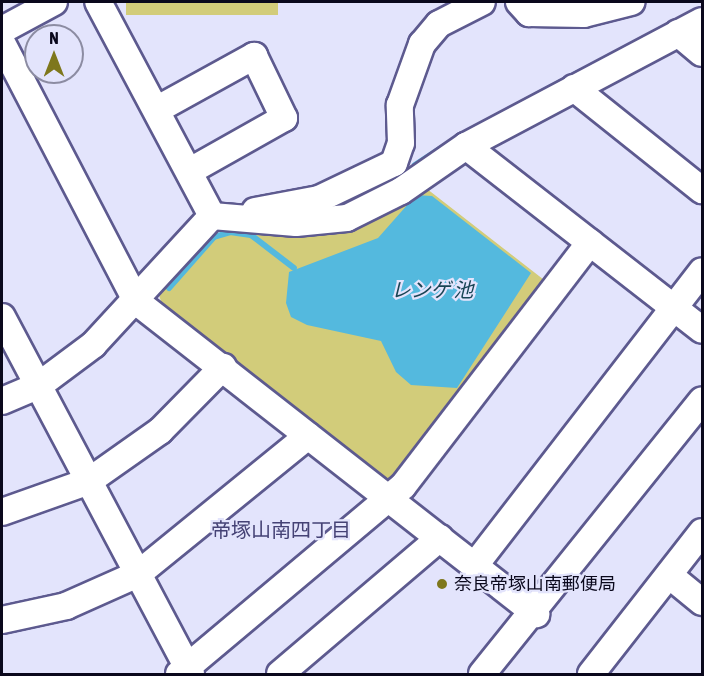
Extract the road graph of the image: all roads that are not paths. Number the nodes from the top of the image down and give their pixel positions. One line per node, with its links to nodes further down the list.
1 (54, 2): 7 (street)
2 (98, 2): 12 (street)
3 (482, 2): 16 (street)
4 (519, 2): 5 (street)
5 (631, 2)
6 (702, 21): 8 (street)
7 (2, 30)
8 (678, 33): 10 (street); 11 (street)
9 (2, 43): 19 (street)
10 (702, 53)
11 (574, 88): 13 (street); 15 (street)
12 (158, 109): 14 (street); 14 (street)
13 (466, 146): 16 (street); 17 (street)
14 (190, 171): 16 (street)
15 (702, 190)
16 (220, 216): 19 (street)
17 (590, 242): 20 (street); 29 (street)
18 (702, 271): 20 (street)
19 (138, 302): 23 (street); 24 (street)
20 (674, 308): 22 (street); 33 (street)
21 (2, 317): 24 (street)
22 (702, 330)
23 (223, 367): 27 (street); 28 (street)
24 (38, 386): 26 (street); 28 (street)
25 (702, 399): 37 (street)
26 (2, 401)
27 (308, 436): 29 (street); 34 (street)
28 (88, 481): 30 (street); 34 (street)
29 (390, 499): 32 (street); 40 (street)
30 (2, 512)
31 (702, 532): 35 (street)
32 (440, 538): 33 (street); 41 (street)
33 (475, 565): 37 (street)
34 (138, 574): 38 (street); 40 (street)
35 (669, 575): 36 (street); 39 (street)
36 (702, 602)
37 (536, 614): 42 (street)
38 (2, 620)
39 (603, 671)
40 (186, 673)
41 (280, 675)
42 (482, 675)

